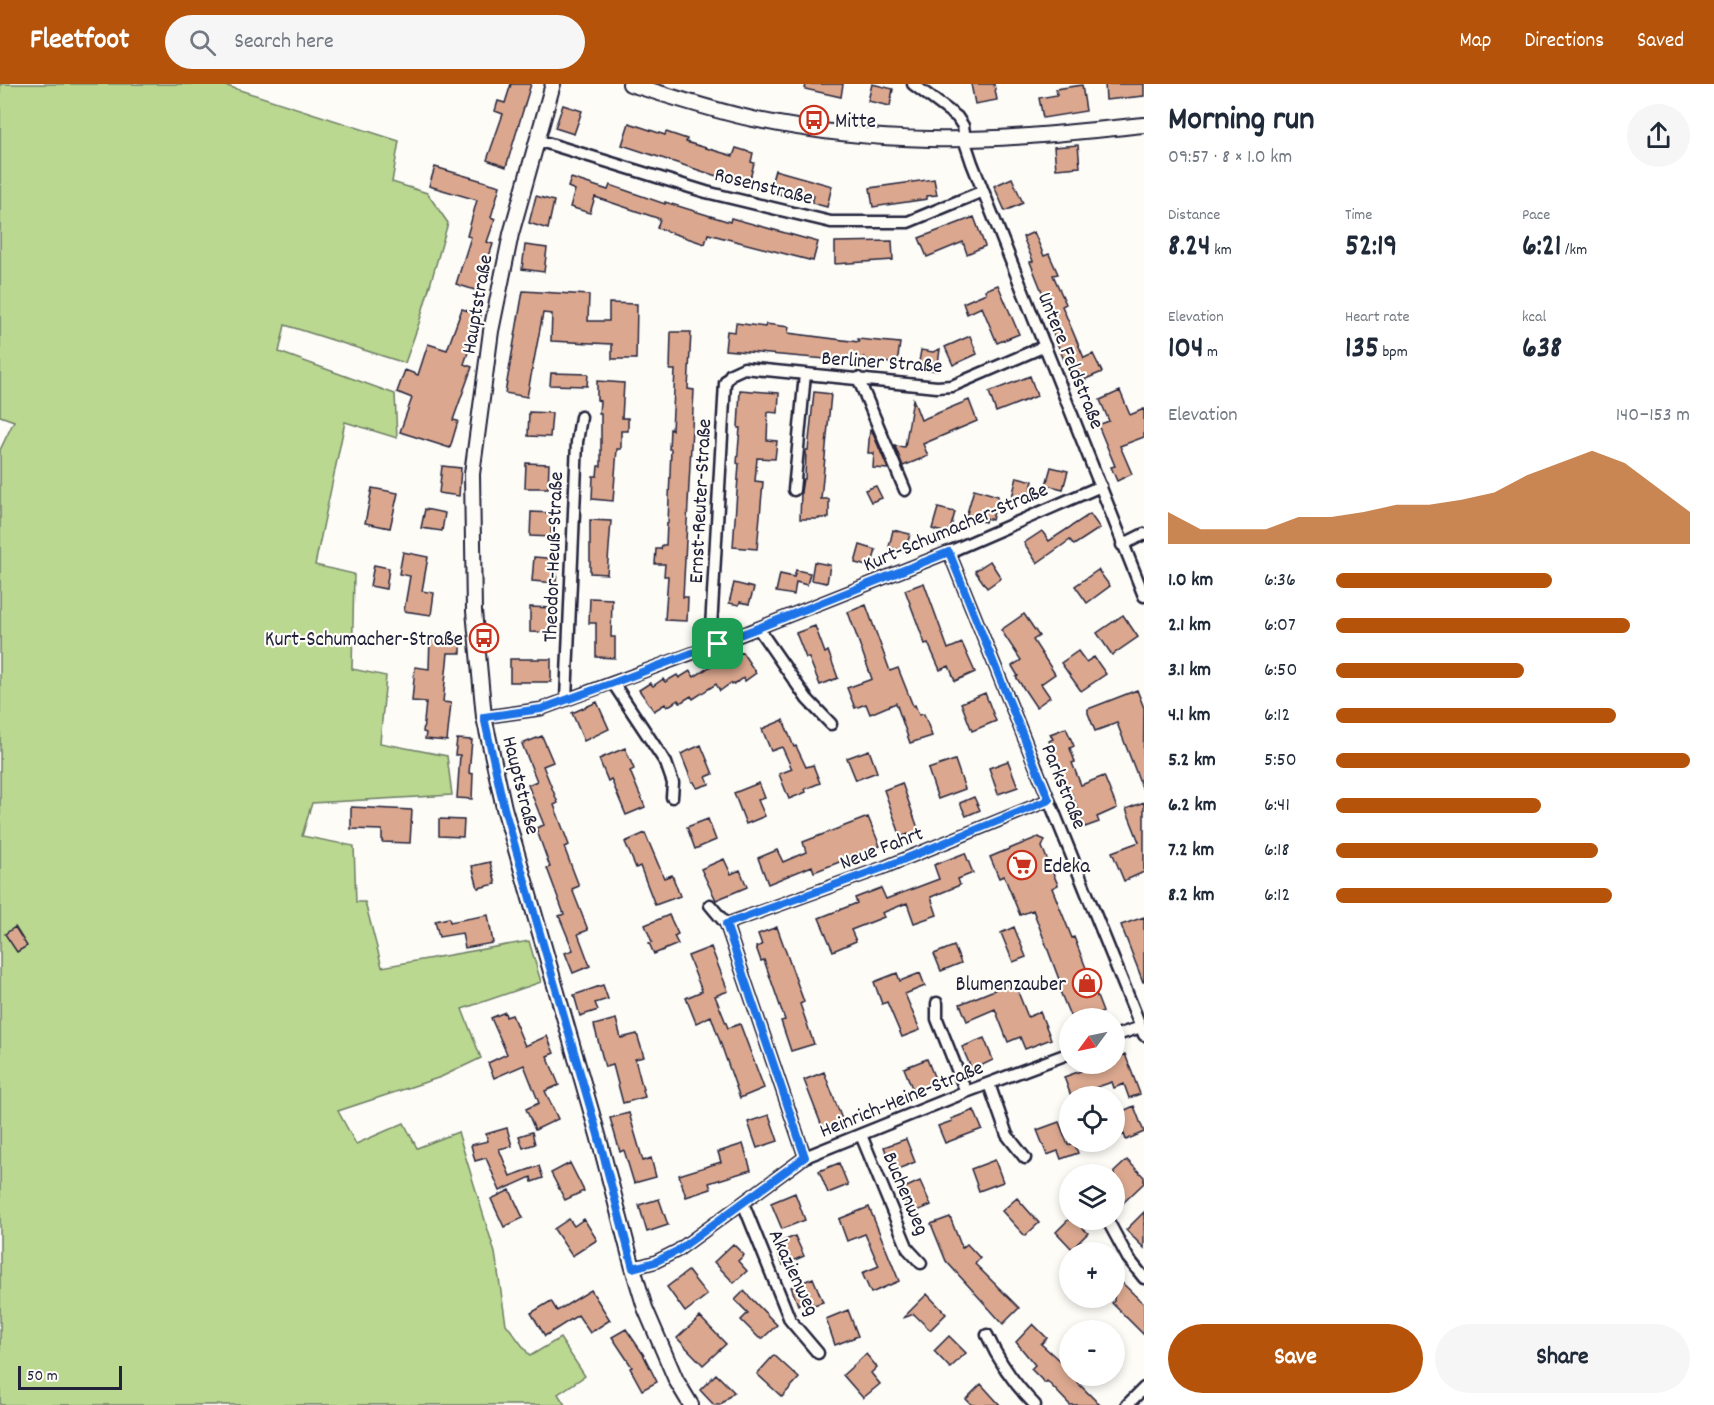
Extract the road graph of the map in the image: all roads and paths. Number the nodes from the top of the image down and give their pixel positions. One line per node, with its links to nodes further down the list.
1 (553, 84): 6 (street, Hauptstraße)
2 (630, 84): 5 (street)
3 (913, 84): 5 (street, Untere Feldstraße)
4 (1144, 125): 5 (street)
5 (965, 139): 7 (street, Untere Feldstraße)
6 (537, 140): 7 (street, Rosenstraße); 24 (street, Hauptstraße)
7 (983, 191): 8 (street, Untere Feldstraße)
8 (1045, 346): 11 (street, Berliner Straße); 13 (street, Untere Feldstraße)
9 (744, 368): 10 (street, Berliner Straße); 21 (street, Ernst-Reuter-Straße)
10 (805, 374): 11 (street, Berliner Straße); 14 (street)
11 (858, 378): 15 (street)
12 (581, 417): 23 (street, Theodor-Heuß-Straße)
13 (1101, 486): 17 (street, Untere Feldstraße); 18 (street, Kurt-Schumacher-Straße)
14 (794, 490)
15 (905, 490)
16 (1144, 534): 17 (street)
17 (1122, 545): 19 (street, Untere Feldstraße)
18 (949, 552): 20 (street, Kurt-Schumacher-Straße); 27 (street, Parkstraße)
19 (1144, 596)
20 (758, 628): 21 (street, Kurt-Schumacher-Straße); 25 (street)
21 (718, 644): 22 (street, Kurt-Schumacher-Straße)
22 (613, 683): 23 (street, Kurt-Schumacher-Straße); 26 (street)
23 (566, 699): 24 (street, Kurt-Schumacher-Straße)
24 (484, 717): 42 (street, Hauptstraße)
25 (831, 724)
26 (672, 797)
27 (1049, 800): 29 (street, Neue Fahrt); 31 (street, Parkstraße)
28 (710, 906): 29 (street)
29 (726, 924): 37 (street)
30 (937, 1003): 35 (street)
31 (1142, 1031): 32 (street)
32 (1125, 1034)
33 (1059, 1057): 34 (street, Heinrich-Heine-Straße)
34 (988, 1084): 35 (street, Heinrich-Heine-Straße); 38 (street)
35 (966, 1092): 36 (street, Heinrich-Heine-Straße)
36 (861, 1135): 37 (street, Heinrich-Heine-Straße); 41 (street, Buchenweg)
37 (805, 1157): 39 (street, Heinrich-Heine-Straße)
38 (1025, 1158)
39 (743, 1203): 42 (street, Heinrich-Heine-Straße); 45 (street, Akazienweg)
40 (1113, 1230): 43 (street)
41 (921, 1263)
42 (633, 1268): 47 (street, Hauptstraße)
43 (1144, 1278)
44 (987, 1335): 48 (street)
45 (819, 1353)
46 (1144, 1388): 49 (street)
47 (691, 1405)
48 (1035, 1405)
49 (1127, 1405)

